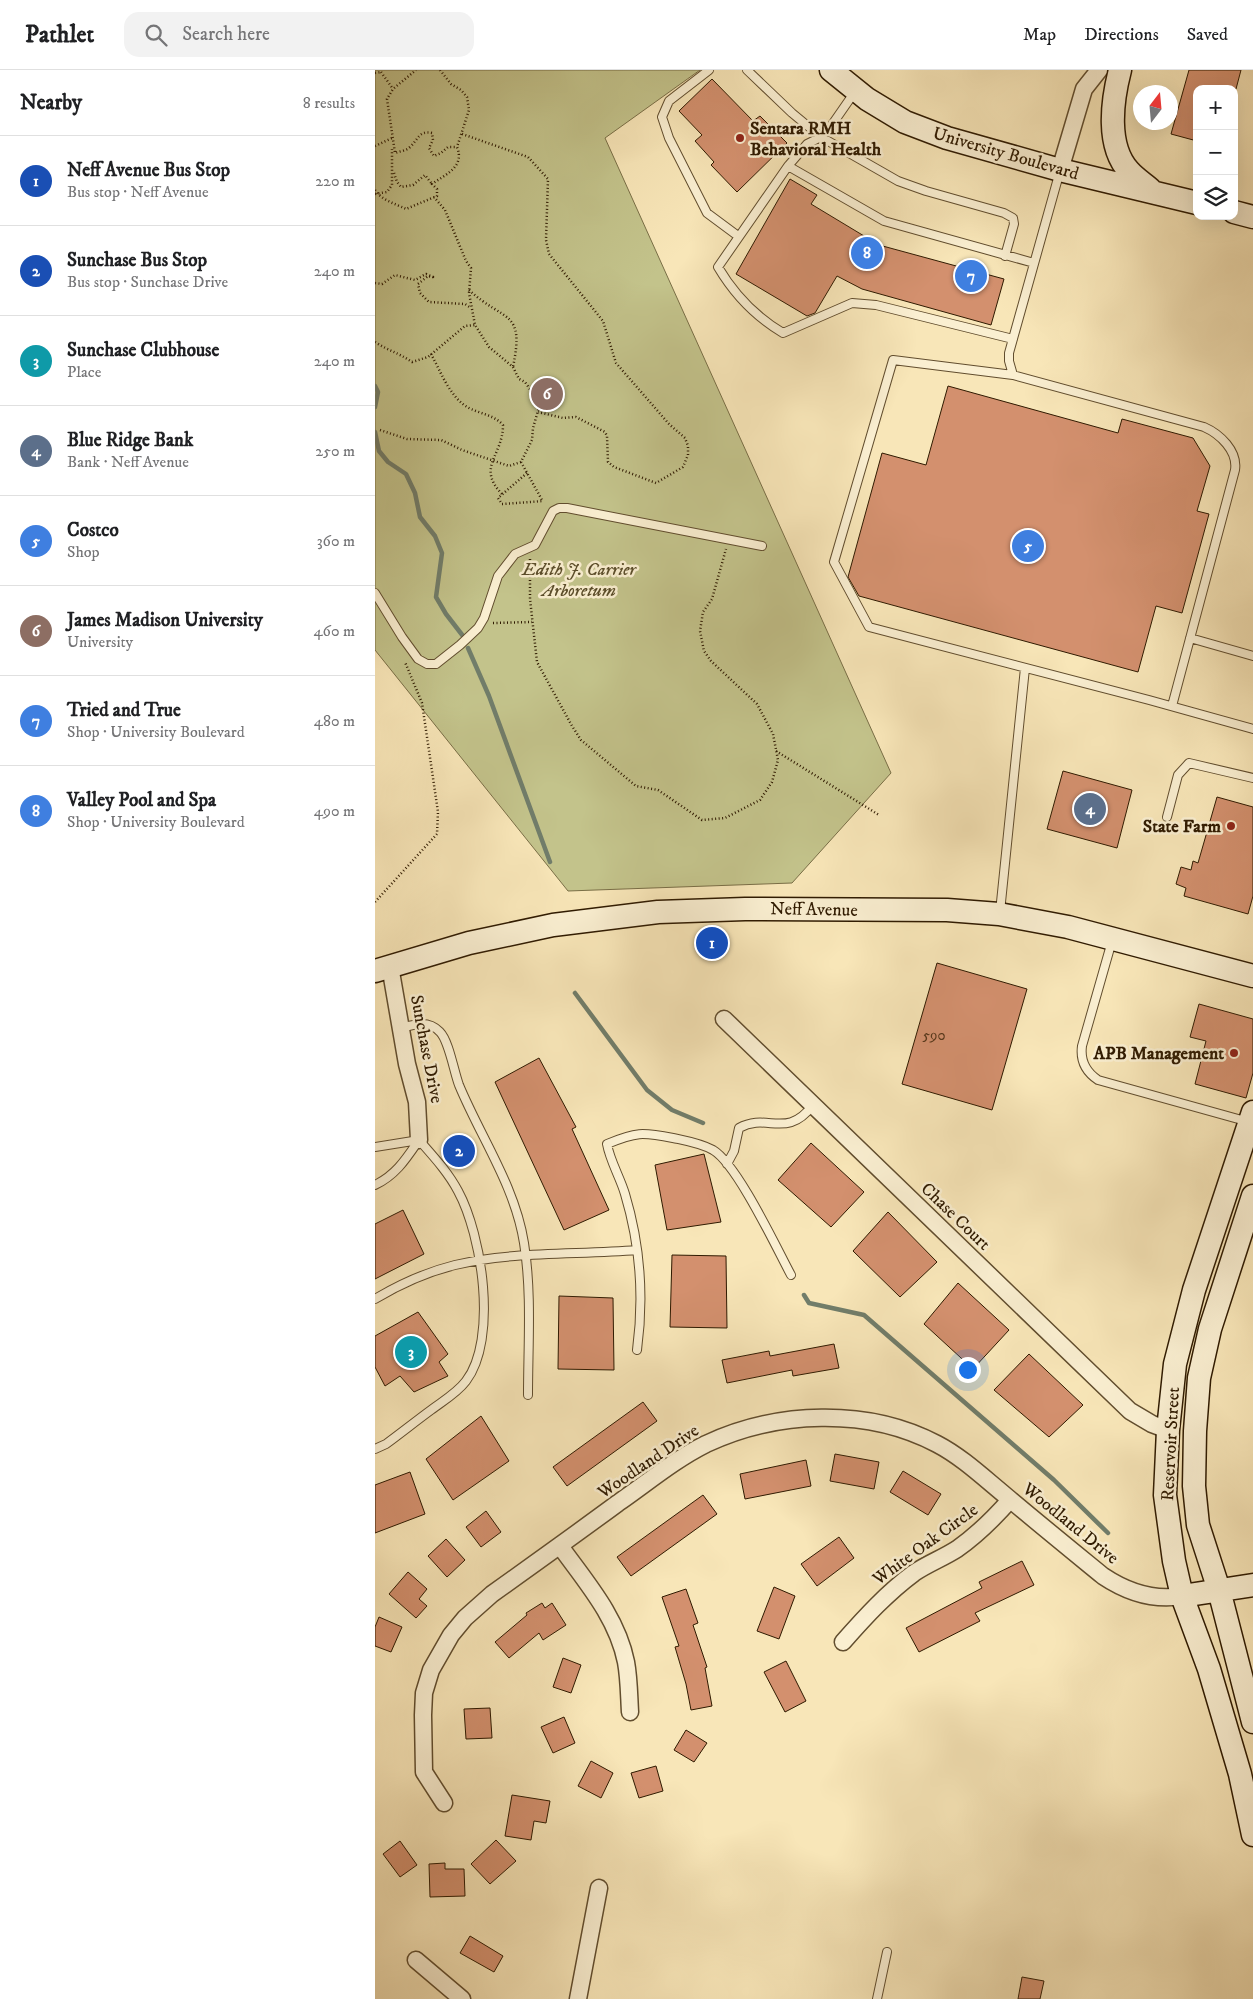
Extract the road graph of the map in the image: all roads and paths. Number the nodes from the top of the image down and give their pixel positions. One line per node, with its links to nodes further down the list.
1 (416, 70): 10 (path)
2 (440, 70): 12 (path)
3 (709, 70): 27 (lane)
4 (747, 70): 13 (lane)
5 (831, 70): 11 (main road, University Boulevard)
6 (1099, 70): 19 (street)
7 (1120, 70): 21 (main road)
8 (382, 71): 9 (path); 10 (path)
9 (375, 73)
10 (393, 89): 14 (path)
11 (856, 91): 13 (lane); 19 (main road, University Boulevard)
12 (462, 134): 16 (path); 41 (path)
13 (821, 137): 17 (lane); 28 (lane)
14 (392, 138): 15 (path); 16 (path); 18 (path)
15 (375, 146)
16 (457, 147): 20 (path)
17 (788, 166): 27 (lane); 28 (lane)
18 (393, 170): 20 (path); 22 (path)
19 (1060, 170): 21 (main road, University Boulevard); 29 (lane)
20 (433, 184): 23 (path)
21 (1153, 191): 24 (main road, University Boulevard)
22 (376, 192): 23 (path)
23 (433, 197): 33 (path)
24 (1193, 201)
25 (1238, 213): 26 (main road)
26 (1253, 217)
27 (738, 236): 36 (lane)
28 (1005, 256): 29 (lane)
29 (1034, 263): 36 (lane)
30 (415, 280): 31 (path); 32 (path); 32 (path)
31 (375, 283)
32 (418, 284): 34 (path)
33 (469, 290): 34 (path); 39 (path)
34 (472, 310): 35 (path)
35 (475, 325): 38 (path); 39 (path)
36 (1013, 339): 40 (lane)
37 (375, 342): 38 (path)
38 (431, 354): 43 (path)
39 (513, 367): 41 (path)
40 (1013, 375): 55 (lane); 58 (lane)
41 (538, 412): 44 (path)
42 (380, 430): 43 (path)
43 (493, 460): 44 (path); 46 (path)
44 (521, 462): 45 (path)
45 (527, 474): 46 (path); 47 (path)
46 (502, 494): 47 (path)
47 (543, 501): 48 (path)
48 (555, 510): 49 (lane); 51 (lane)
49 (729, 539): 50 (lane); 61 (path)
50 (762, 546)
51 (531, 548): 53 (path); 54 (lane)
52 (375, 592): 54 (lane)
53 (532, 622): 54 (path); 61 (path)
54 (481, 623)
55 (1190, 638): 57 (lane); 59 (lane)
56 (401, 656): 65 (path)
57 (1253, 656)
58 (1025, 668): 59 (lane); 66 (lane)
59 (1172, 706): 60 (lane)
60 (1252, 728)
61 (776, 750): 63 (path)
62 (1253, 778): 64 (lane)
63 (879, 815)
64 (1167, 817)
65 (375, 902)
66 (999, 914): 67 (main road, Neff Avenue); 68 (main road, Neff Avenue)
67 (1112, 939): 69 (main road, Neff Avenue); 73 (lane)
68 (383, 968): 71 (street, Sunchase Drive)
69 (1253, 976)
70 (724, 1019): 72 (street, Chase Court)
71 (401, 1028): 74 (street, Sunchase Drive); 81 (lane)
72 (813, 1105): 76 (lane); 87 (street, Chase Court)
73 (1251, 1117): 87 (main road, Reservoir Street)
74 (419, 1140): 75 (lane); 77 (lane); 82 (lane)
75 (375, 1147)
76 (727, 1164): 80 (lane); 83 (lane)
77 (375, 1185)
78 (1253, 1196): 79 (main road, Reservoir Street)
79 (1250, 1218): 92 (main road, Reservoir Street)
80 (637, 1250): 81 (lane); 85 (lane)
81 (526, 1257): 82 (lane); 86 (lane)
82 (480, 1261): 84 (lane); 88 (lane)
83 (791, 1275)
84 (375, 1299)
85 (637, 1350)
86 (528, 1395)
87 (1168, 1430): 93 (main road, Reservoir Street)
88 (375, 1449)
89 (1010, 1500): 90 (street, Woodland Drive); 93 (street, Woodland Drive); 94 (street, White Oak Circle)
90 (560, 1546): 95 (street); 97 (street, Woodland Drive)
91 (1253, 1585): 92 (main road)
92 (1219, 1590): 93 (main road); 96 (main road, Reservoir Street)
93 (1182, 1596): 98 (main road, Reservoir Street)
94 (843, 1642)
95 (630, 1712)
96 (1253, 1722)
97 (443, 1803)
98 (1253, 1835)
99 (599, 1888): 103 (street)
100 (887, 1952): 104 (lane)
101 (416, 1960): 102 (street)
102 (462, 1999)
103 (578, 1999)
104 (877, 1999)

